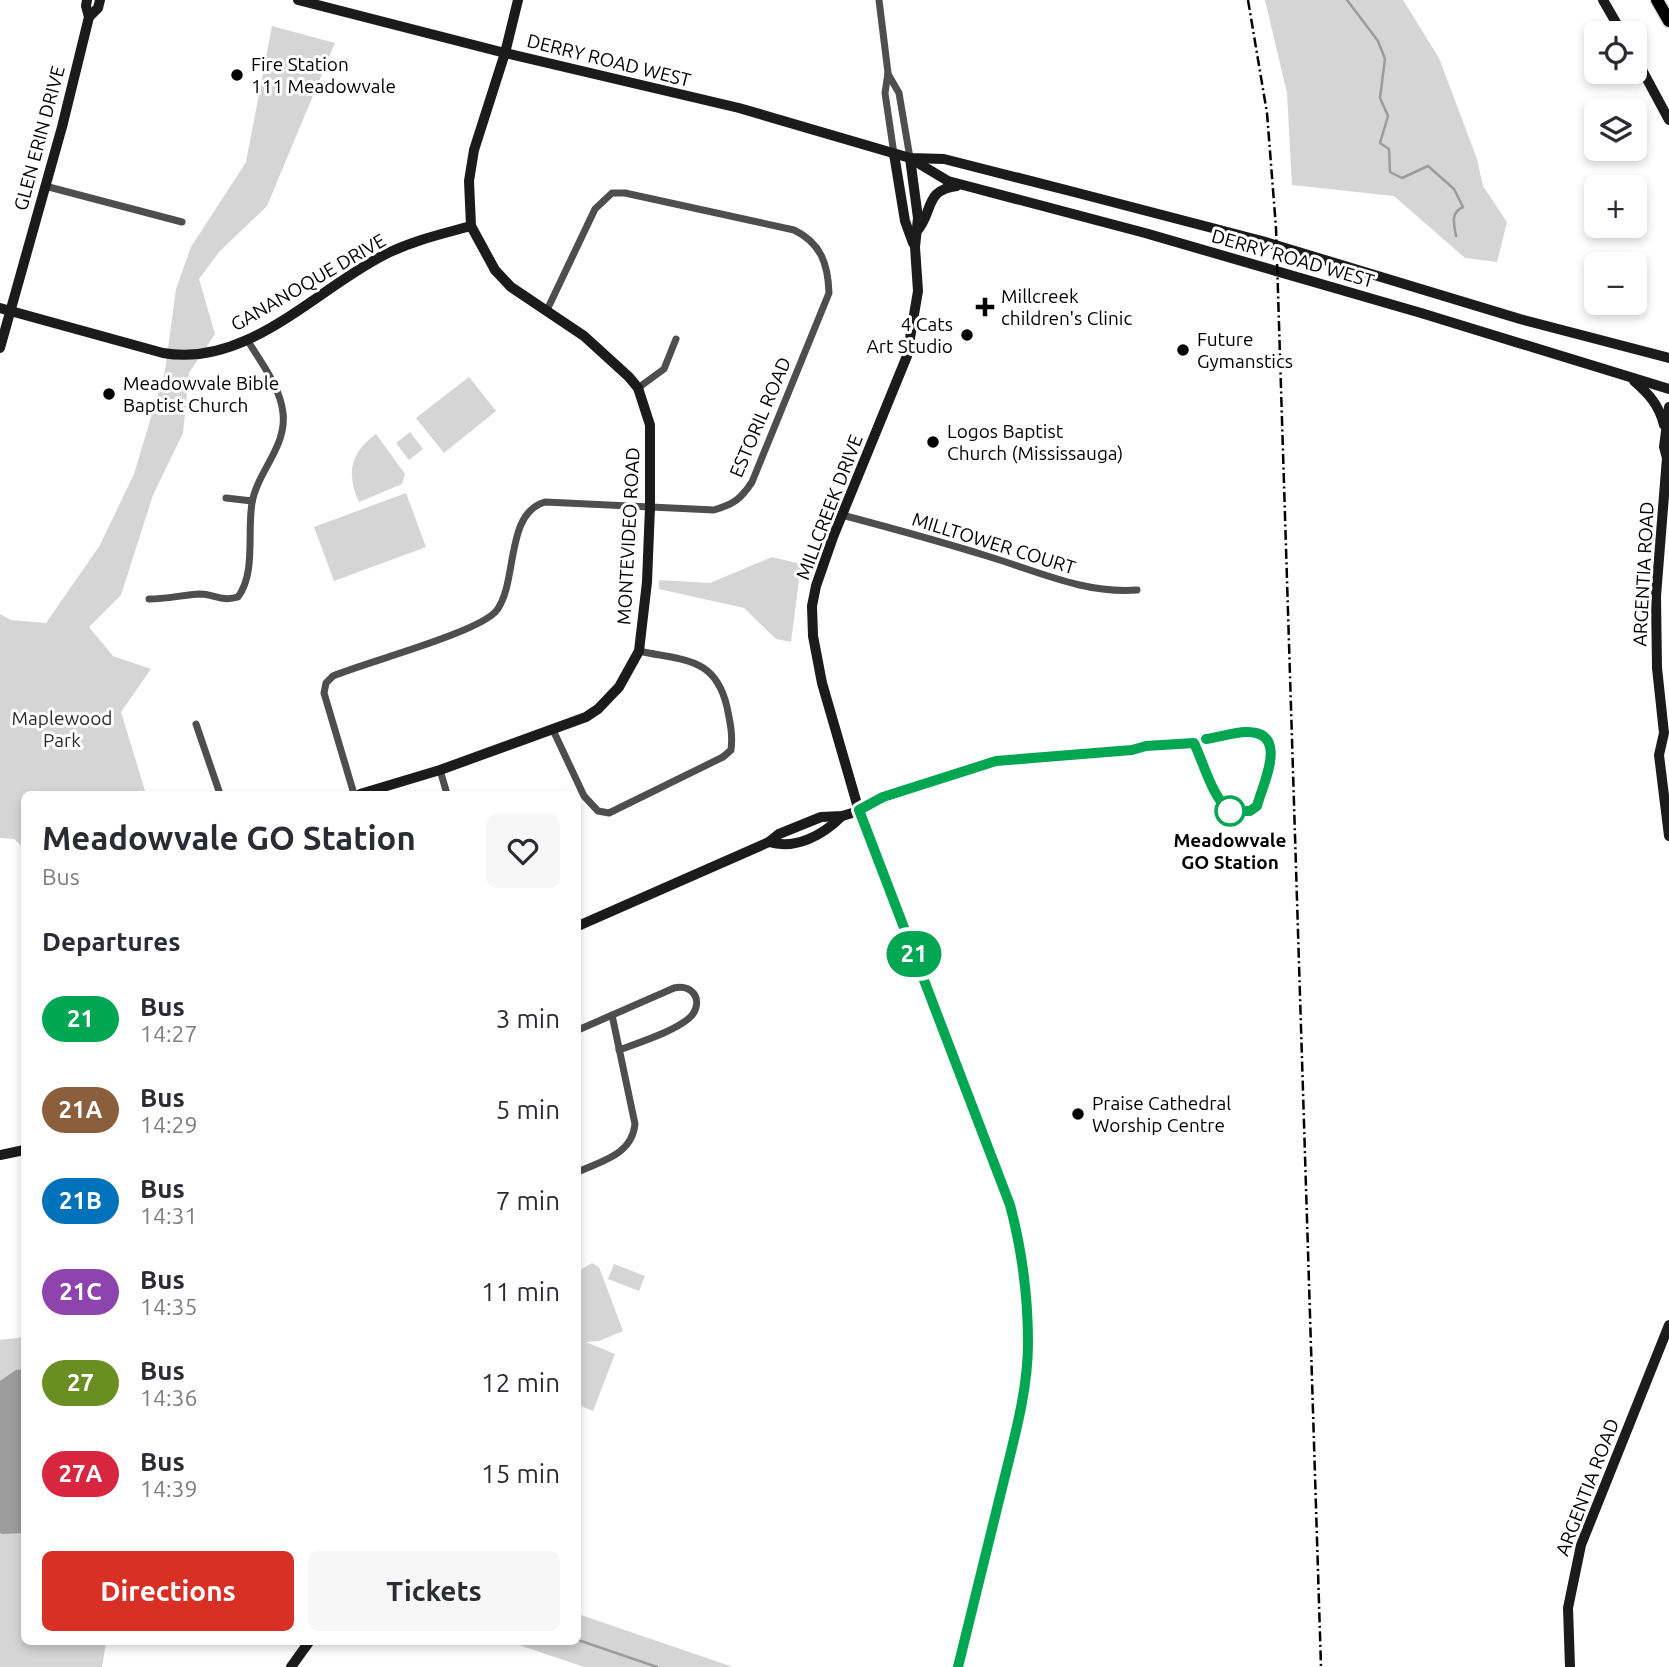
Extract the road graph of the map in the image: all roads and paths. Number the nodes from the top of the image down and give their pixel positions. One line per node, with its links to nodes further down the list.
1 (88, 0): 8 (street, GLEN ERIN DRIVE)
2 (100, 0): 8 (street, GLEN ERIN DRIVE)
3 (298, 0): 11 (street, DERRY ROAD WEST)
4 (518, 0): 11 (street, MONTEVIDEO ROAD)
5 (879, 0): 12 (street, MILLCREEK DRIVE)
6 (1603, 0): 9 (street)
7 (1657, 0): 10 (highway)
8 (89, 17): 18 (street, GLEN ERIN DRIVE)
9 (1615, 21)
10 (1669, 21)
11 (505, 53): 15 (street, DERRY ROAD WEST); 20 (street, MONTEVIDEO ROAD)
12 (888, 73): 15 (street, MILLCREEK DRIVE); 16 (street, MILLCREEK DRIVE)
13 (1647, 79): 14 (street)
14 (1669, 120)
15 (894, 154): 16 (street, DERRY ROAD WEST); 22 (street, MILLCREEK DRIVE)
16 (910, 158): 17 (street, DERRY ROAD WEST); 21 (street, MILLCREEK DRIVE); 28 (street, DERRY ROAD WEST)
17 (961, 185): 21 (street); 29 (street, DERRY ROAD WEST)
18 (45, 186): 19 (street); 23 (street, GLEN ERIN DRIVE)
19 (182, 222)
20 (471, 226): 24 (street, MONTEVIDEO ROAD); 26 (street, GANANOQUE DRIVE)
21 (916, 231): 22 (street, MILLCREEK DRIVE)
22 (915, 247): 38 (street, MILLCREEK DRIVE)
23 (5, 309): 26 (street, GANANOQUE DRIVE); 27 (street, GLEN ERIN DRIVE)
24 (547, 310): 30 (street, MONTEVIDEO ROAD); 37 (street, ESTORIL ROAD)
25 (676, 339): 30 (street)
26 (248, 341): 36 (street)
27 (0, 348)
28 (1669, 358)
29 (1628, 376): 31 (street, DERRY ROAD WEST); 33 (street)
30 (638, 388): 37 (street, MONTEVIDEO ROAD)
31 (1669, 389)
32 (1669, 407): 33 (street, ARGENTIA ROAD)
33 (1665, 430): 34 (street, ARGENTIA ROAD)
34 (1668, 457): 44 (street, ARGENTIA ROAD)
35 (226, 498): 36 (street)
36 (252, 501): 40 (street)
37 (650, 507): 41 (street, MONTEVIDEO ROAD); 48 (street, ESTORIL ROAD)
38 (842, 515): 39 (street, MILLTOWER COURT); 51 (street, MILLCREEK DRIVE)
39 (1137, 590)
40 (149, 599)
41 (639, 651): 43 (street, MONTEVIDEO ROAD); 43 (street)
42 (196, 724): 47 (street)
43 (553, 730): 46 (street, MONTEVIDEO ROAD)
44 (1664, 733): 45 (street, ARGENTIA ROAD); 52 (street, ARGENTIA ROAD)
45 (1669, 744)
46 (440, 770): 49 (street, MONTEVIDEO ROAD); 50 (street)
47 (219, 791)
48 (353, 791)
49 (370, 791)
50 (446, 791)
51 (859, 810): 53 (street); 63 (street, MILLCREEK DRIVE)
52 (1669, 836)
53 (581, 925)
54 (612, 1015): 55 (street); 56 (street); 56 (street)
55 (581, 1029)
56 (620, 1050): 59 (street)
57 (21, 1151): 58 (street)
58 (0, 1155)
59 (581, 1171)
60 (1669, 1325): 64 (street, ARGENTIA ROAD)
61 (307, 1645): 62 (street)
62 (291, 1667)
63 (958, 1667)
64 (1570, 1667)

